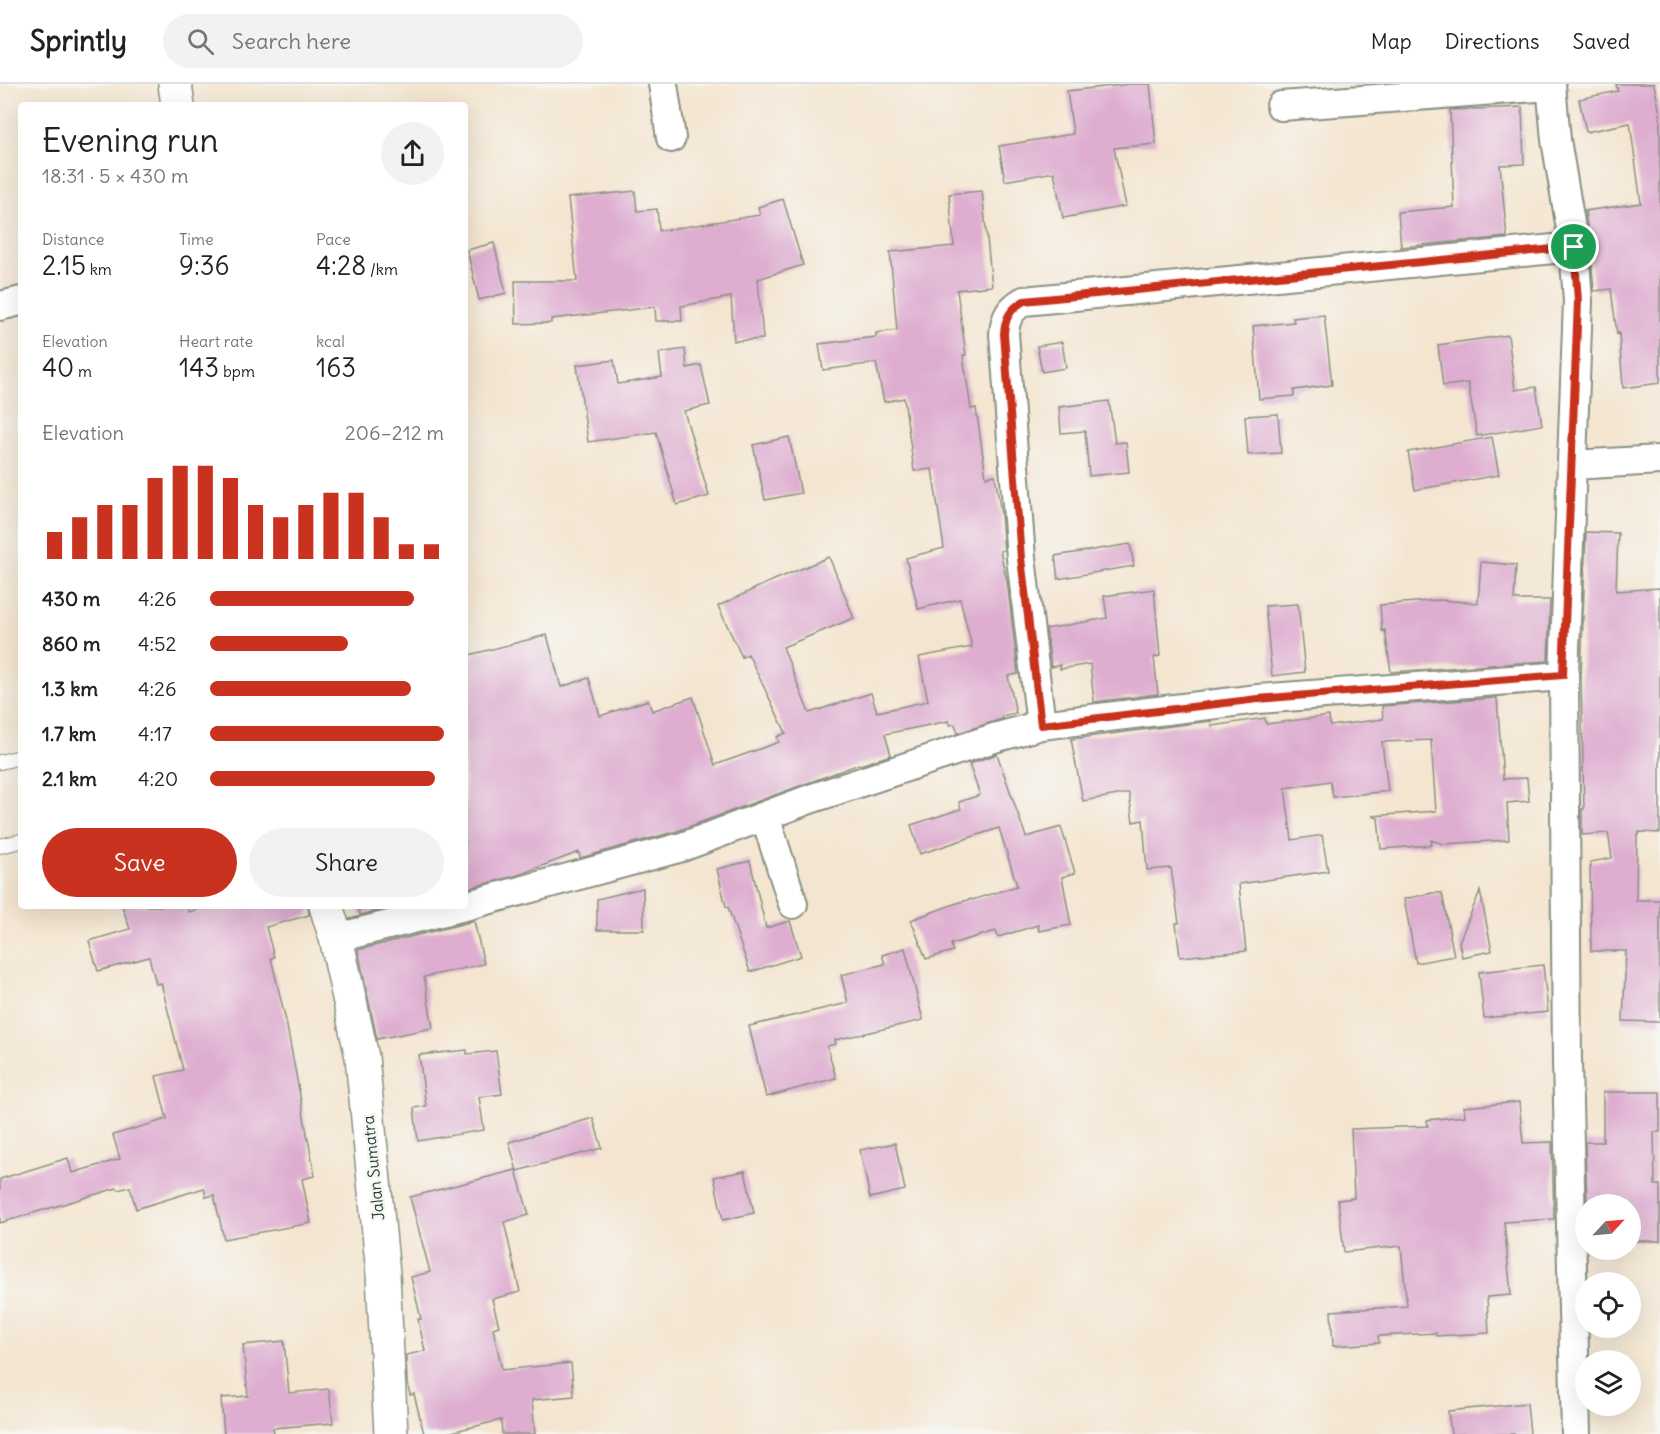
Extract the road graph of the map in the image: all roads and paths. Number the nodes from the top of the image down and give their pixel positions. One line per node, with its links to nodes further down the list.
1 (175, 84): 4 (street)
2 (663, 84): 6 (street)
3 (1551, 85): 5 (street); 7 (street)
4 (178, 102)
5 (1281, 106)
6 (671, 138)
7 (1574, 247): 11 (street); 13 (street)
8 (18, 303): 9 (street)
9 (0, 306)
10 (1660, 460): 11 (street)
11 (1572, 465): 12 (street)
12 (1563, 675): 13 (street); 25 (street)
13 (1041, 725): 16 (street)
14 (18, 758): 15 (lane)
15 (0, 762)
16 (765, 816): 19 (street); 20 (street)
17 (18, 842): 18 (lane)
18 (0, 846)
19 (793, 904)
20 (468, 905)
21 (327, 909): 23 (street, Jalan Sumatra)
22 (453, 909): 23 (street)
23 (336, 938): 24 (street, Jalan Sumatra)
24 (391, 1434)
25 (1576, 1434)

